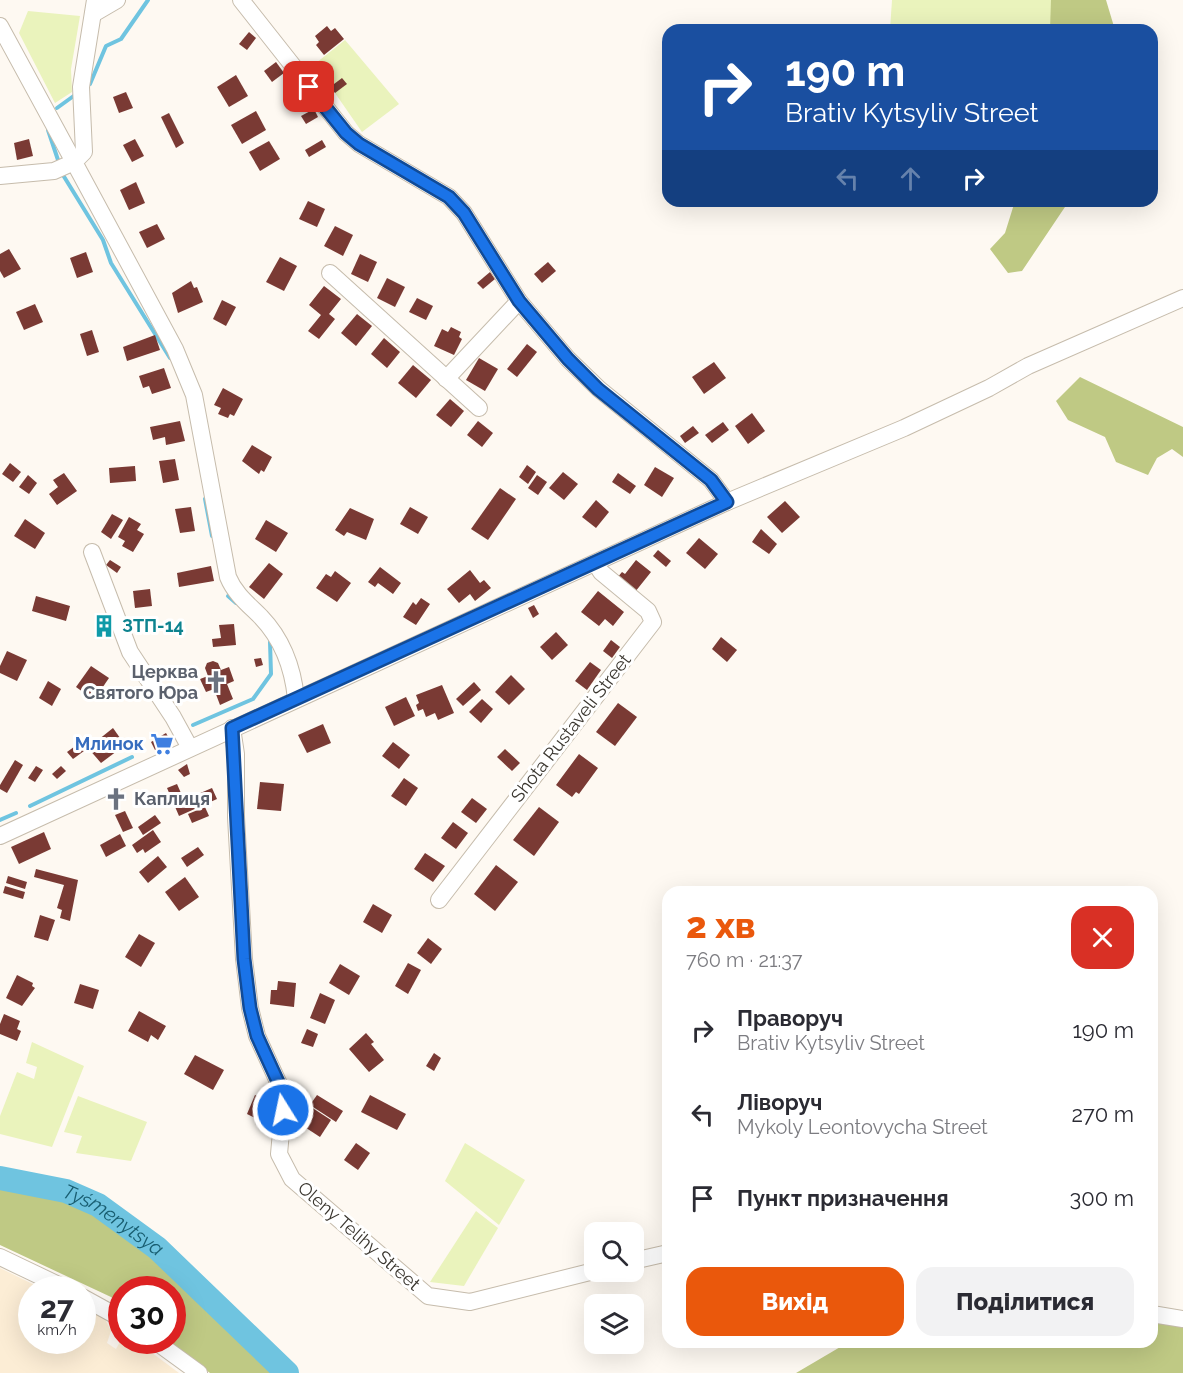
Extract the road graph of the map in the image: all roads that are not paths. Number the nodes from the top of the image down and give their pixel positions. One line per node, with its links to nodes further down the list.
1 (117, 0): 3 (street)
2 (241, 0): 9 (street)
3 (94, 7): 5 (street)
4 (0, 26): 5 (street)
5 (74, 162): 6 (street); 15 (street)
6 (0, 176)
7 (330, 273): 10 (street)
8 (1183, 298): 12 (street)
9 (519, 301): 10 (street); 12 (street)
10 (446, 379): 11 (street)
11 (479, 408)
12 (727, 502): 14 (street)
13 (92, 552): 17 (street)
14 (596, 564): 15 (street); 19 (street, Shota Rustaveli Street)
15 (296, 699): 16 (street)
16 (232, 728): 17 (street); 23 (street, Oleny Telihy Street)
17 (190, 748): 18 (street)
18 (0, 836)
19 (439, 900)
20 (662, 1254): 22 (street)
21 (0, 1257): 24 (street)
22 (644, 1258)
23 (584, 1274)
24 (40, 1276)
25 (1158, 1315): 26 (street)
26 (1183, 1319)
27 (173, 1354): 28 (street)
28 (199, 1373)

